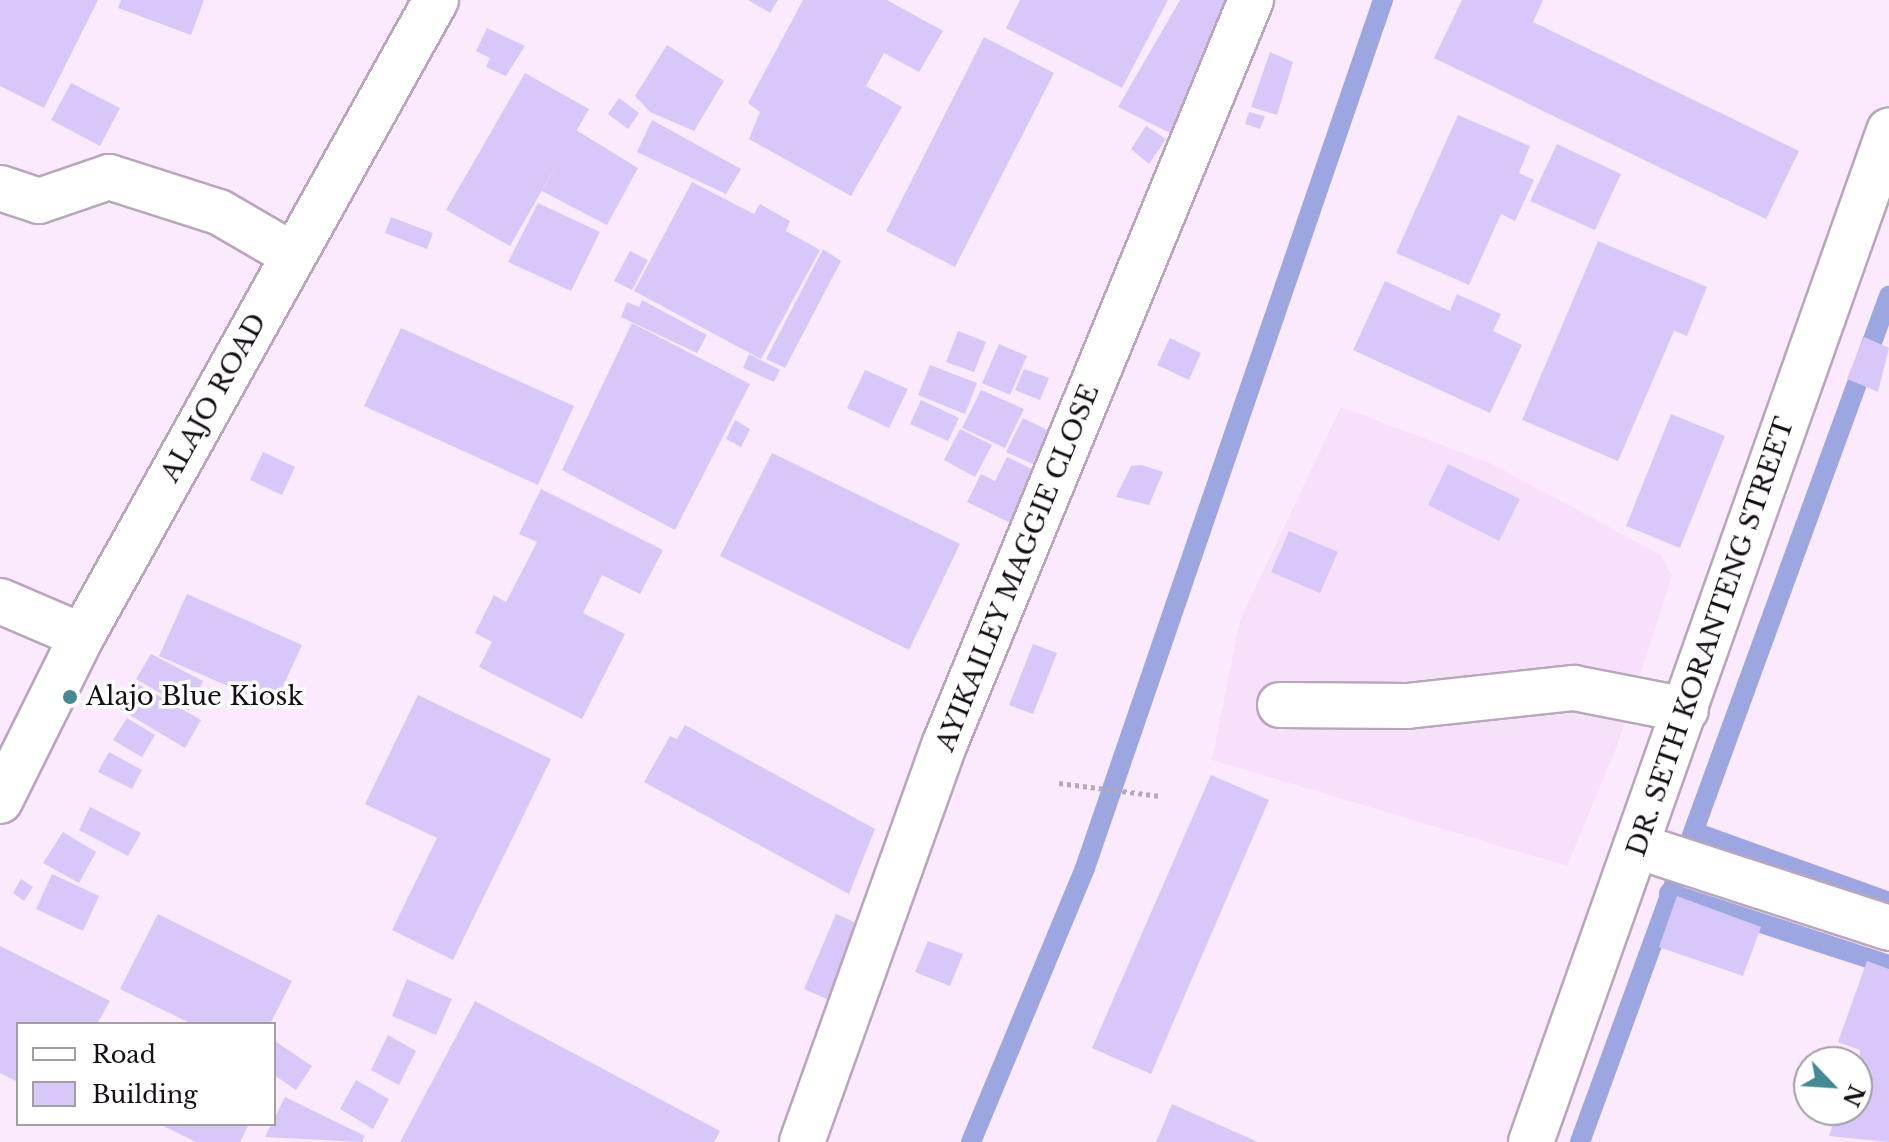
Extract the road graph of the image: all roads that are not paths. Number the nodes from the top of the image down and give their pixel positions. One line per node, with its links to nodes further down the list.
1 (436, 0): 5 (street, ALAJO ROAD)
2 (1251, 0): 13 (street, AYIKAILEY MAGGIE CLOSE)
3 (1889, 131): 9 (street, DR. SETH KORANTENG STREET)
4 (0, 188): 5 (street)
5 (293, 255): 7 (street, ALAJO ROAD)
6 (0, 601): 7 (street)
7 (82, 636): 10 (street, ALAJO ROAD)
8 (1280, 705): 9 (street)
9 (1686, 710): 11 (street, DR. SETH KORANTENG STREET)
10 (0, 801)
11 (1637, 846): 12 (street); 14 (street, DR. SETH KORANTENG STREET)
12 (1889, 928)
13 (802, 1142)
14 (1531, 1142)

